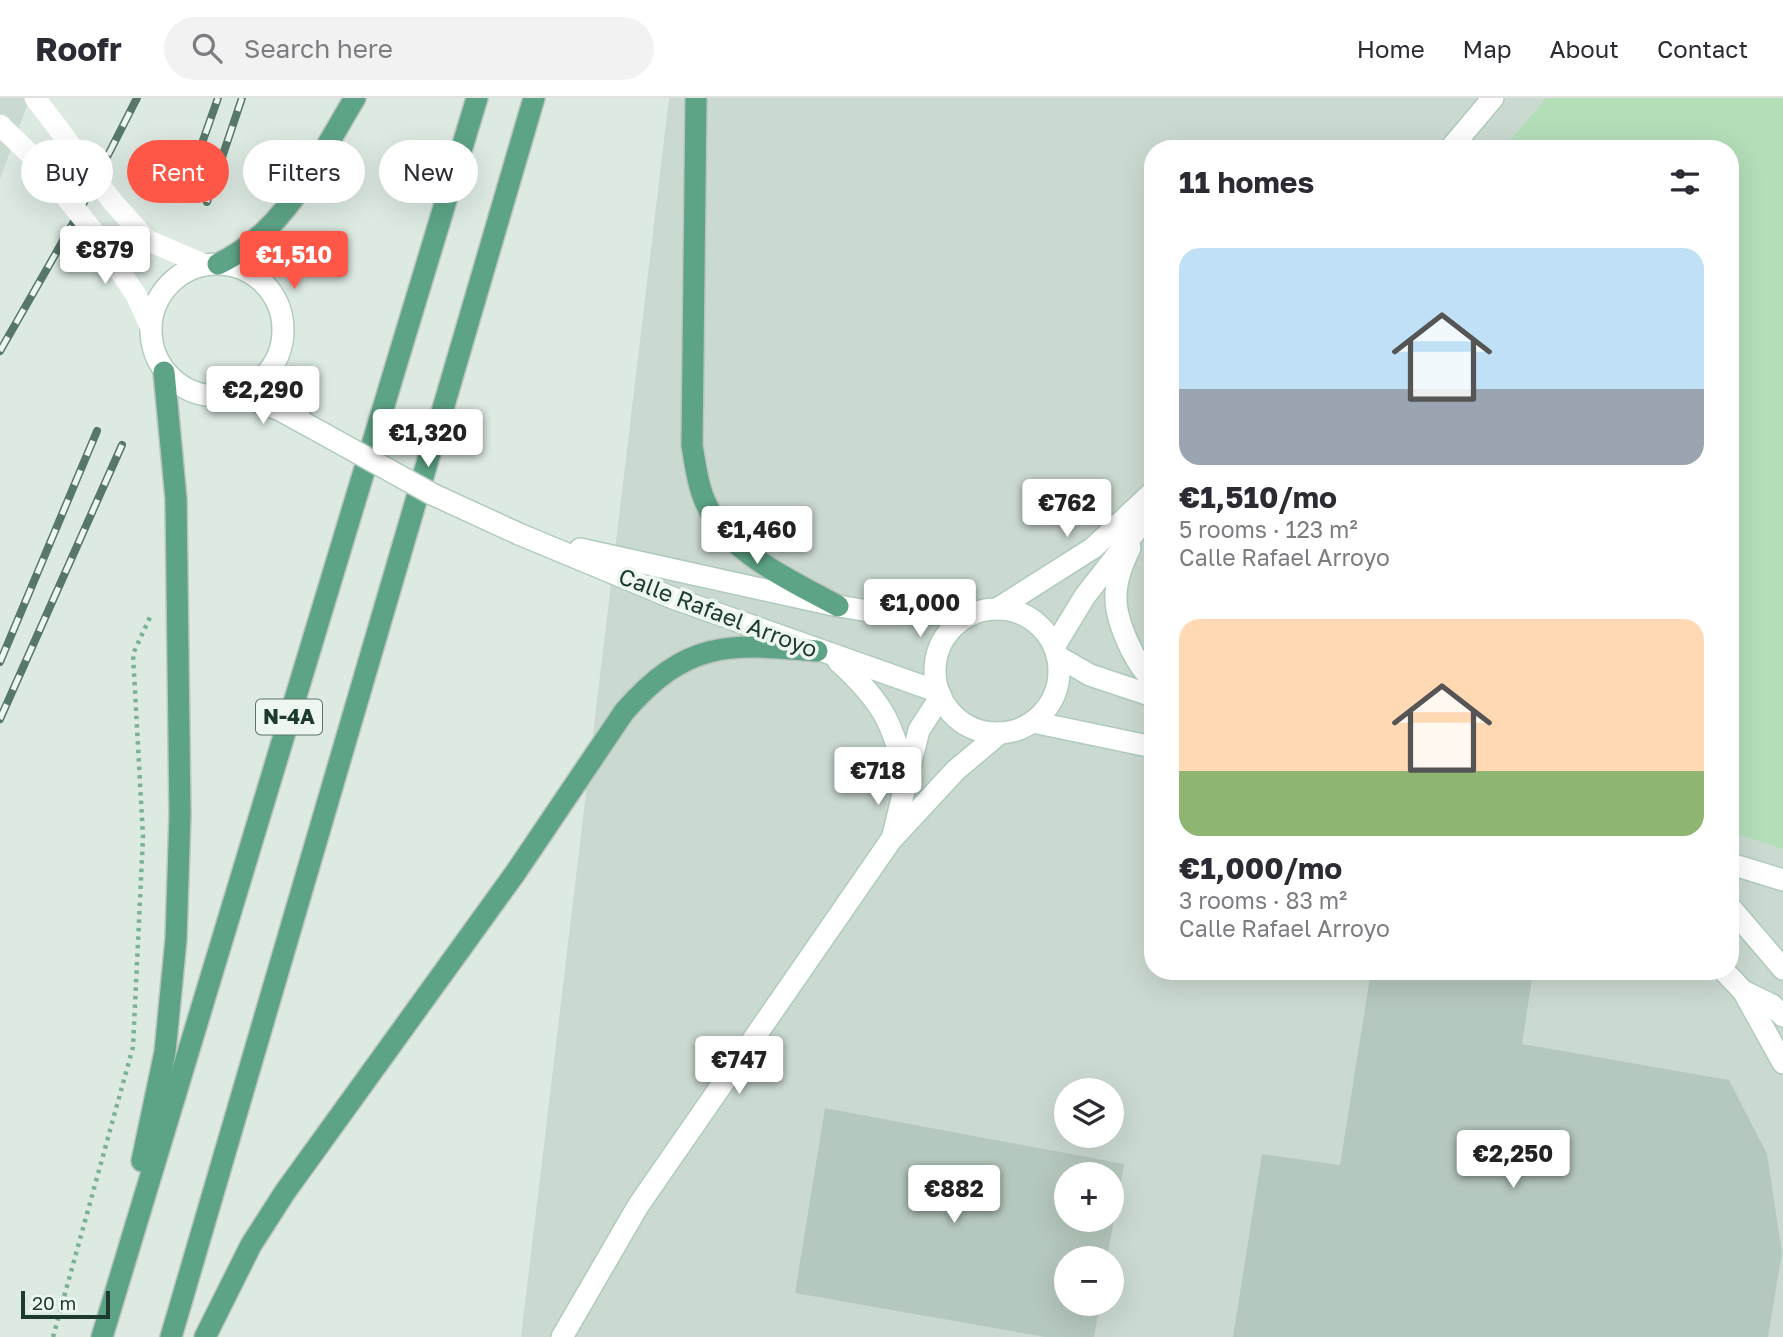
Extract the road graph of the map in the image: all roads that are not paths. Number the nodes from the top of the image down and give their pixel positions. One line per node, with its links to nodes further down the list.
1 (34, 98): 9 (street, bridge)
2 (355, 98): 9 (main road)
3 (477, 98): 40 (main road, N-4A)
4 (534, 98): 41 (main road, N-4A)
5 (696, 98): 19 (main road)
6 (1493, 98): 8 (street)
7 (0, 125): 10 (street, bridge)
8 (1458, 140)
9 (211, 265): 10 (street); 11 (street)
10 (150, 326): 12 (street)
11 (271, 369): 13 (street); 14 (street, Calle Rafael Arroyo)
12 (164, 372): 13 (street); 40 (main road)
13 (237, 394): 14 (street, Calle Rafael Arroyo)
14 (313, 428): 18 (street, Calle Rafael Arroyo, bridge)
15 (1144, 500): 20 (street)
16 (1144, 522): 22 (street)
17 (1144, 523): 24 (street)
18 (540, 541): 19 (street, Calle Rafael Arroyo); 23 (street, Calle Rafael Arroyo)
19 (838, 606): 21 (street, Calle Rafael Arroyo)
20 (998, 609): 21 (street); 22 (street)
21 (971, 615): 26 (street)
22 (1056, 652): 25 (street); 27 (street)
23 (824, 653): 26 (street, Calle Rafael Arroyo); 30 (street); 42 (main road)
24 (1144, 667)
25 (1144, 693)
26 (940, 694): 28 (street); 30 (street)
27 (1033, 722): 28 (street); 29 (street)
28 (1000, 733): 31 (street)
29 (1144, 745)
30 (906, 786): 31 (street)
31 (891, 840): 43 (street)
32 (1739, 866): 33 (street)
33 (1783, 880)
34 (1739, 917): 35 (street)
35 (1783, 969)
36 (1733, 980): 37 (street)
37 (1743, 991): 38 (street); 39 (street)
38 (1783, 1016)
39 (1783, 1063)
40 (102, 1337)
41 (171, 1337)
42 (205, 1337)
43 (562, 1337)

